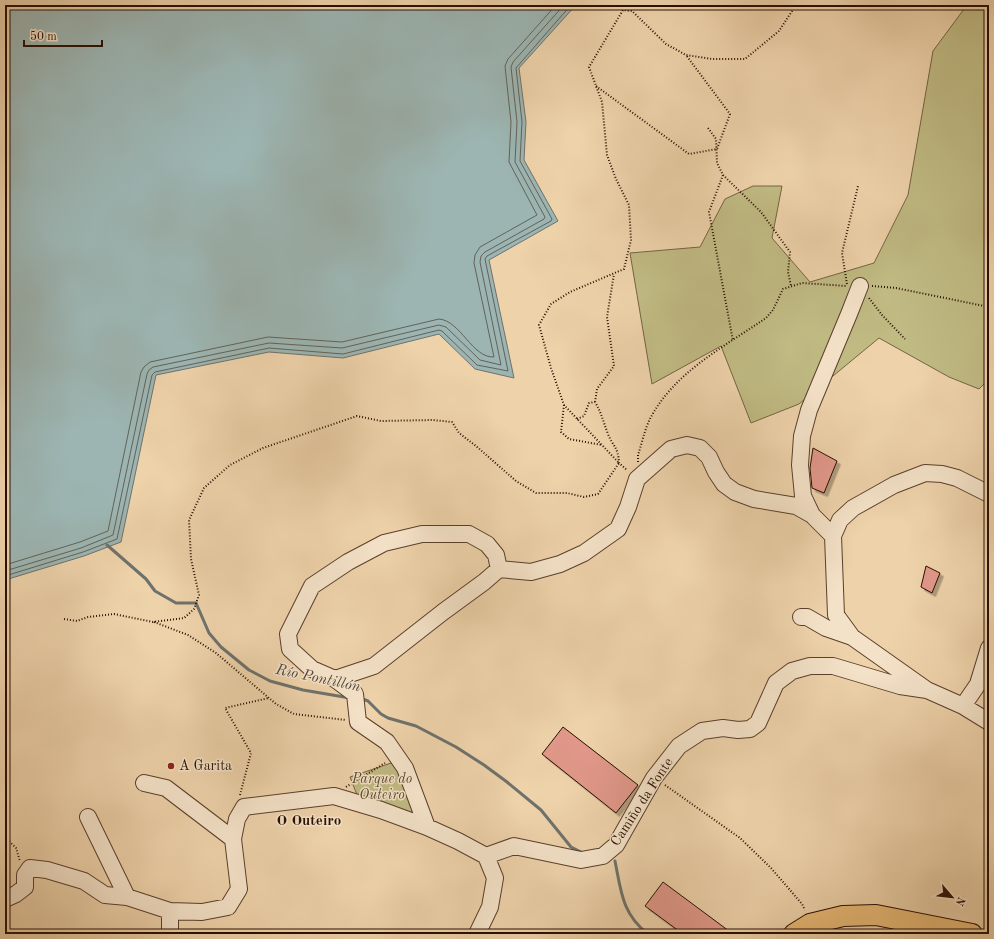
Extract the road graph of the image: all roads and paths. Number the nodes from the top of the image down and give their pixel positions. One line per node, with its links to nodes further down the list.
1 (796, 5): 2 (path)
2 (686, 55): 3 (path); 5 (path)
3 (595, 85): 5 (path); 8 (path)
4 (708, 128): 5 (path)
5 (717, 149): 6 (path)
6 (723, 175): 9 (path); 13 (path)
7 (858, 186): 10 (path)
8 (614, 274): 14 (path); 15 (path)
9 (791, 286): 10 (path); 13 (path)
10 (853, 286): 11 (path); 12 (path); 21 (street)
11 (989, 307)
12 (905, 339)
13 (733, 341): 19 (path)
14 (594, 402): 16 (path); 18 (path)
15 (564, 405): 16 (path); 17 (path)
16 (577, 419): 17 (path)
17 (603, 446): 18 (path)
18 (619, 462): 26 (path)
19 (637, 479): 21 (street); 23 (street)
20 (989, 494): 22 (street)
21 (812, 515): 22 (street)
22 (833, 536): 27 (street)
23 (499, 569): 29 (street); 29 (street)
24 (801, 617): 27 (street)
25 (64, 619): 26 (path)
26 (153, 622): 31 (path)
27 (852, 637): 30 (street)
28 (989, 648): 32 (street)
29 (335, 679): 33 (street)
30 (927, 690): 32 (street); 36 (street, Camiño da Fonte)
31 (269, 698): 33 (path); 39 (path)
32 (963, 706): 34 (street)
33 (358, 722): 35 (street)
34 (989, 722)
35 (397, 756): 38 (path); 41 (street)
36 (654, 778): 44 (street, Camiño da Fonte); 49 (path)
37 (144, 783): 43 (street)
38 (334, 796): 39 (street); 41 (street)
39 (244, 807): 43 (street)
40 (88, 817): 46 (street)
41 (427, 827): 44 (street)
42 (5, 837): 45 (path)
43 (233, 839): 48 (street)
44 (486, 856): 51 (street)
45 (25, 875): 46 (street); 47 (street)
46 (127, 897): 48 (street)
47 (5, 899)
48 (170, 911): 50 (street)
49 (802, 929): 52 (main road)
50 (170, 934)
51 (477, 934)
52 (972, 934)

